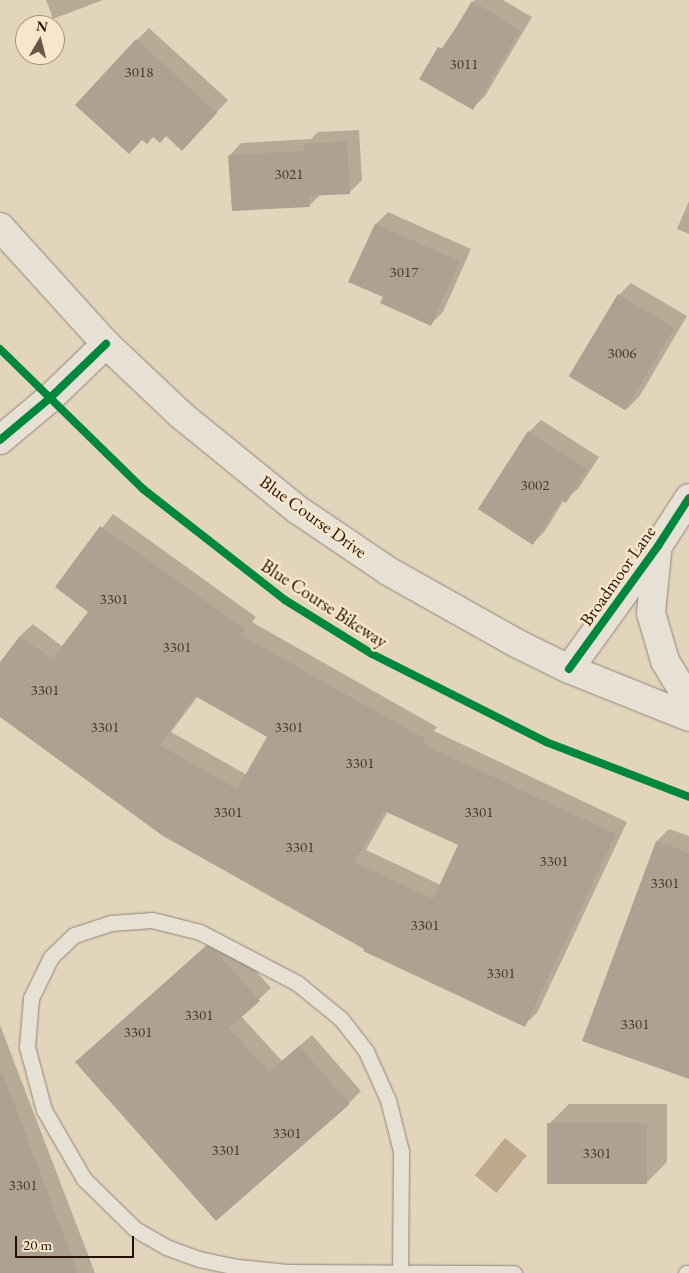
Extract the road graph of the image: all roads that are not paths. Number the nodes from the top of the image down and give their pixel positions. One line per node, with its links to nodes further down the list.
1 (0, 227): 2 (main road, Blue Course Drive)
2 (106, 344): 3 (main road); 6 (main road, Blue Course Drive)
3 (0, 440)
4 (689, 498): 5 (main road, Broadmoor Lane)
5 (658, 546): 6 (main road, Broadmoor Lane); 7 (main road, Broadmoor Lane)
6 (569, 669): 8 (main road, Blue Course Drive)
7 (689, 700)
8 (689, 717)
9 (400, 1272): 9 (lane); 10 (lane)
10 (514, 1273)

